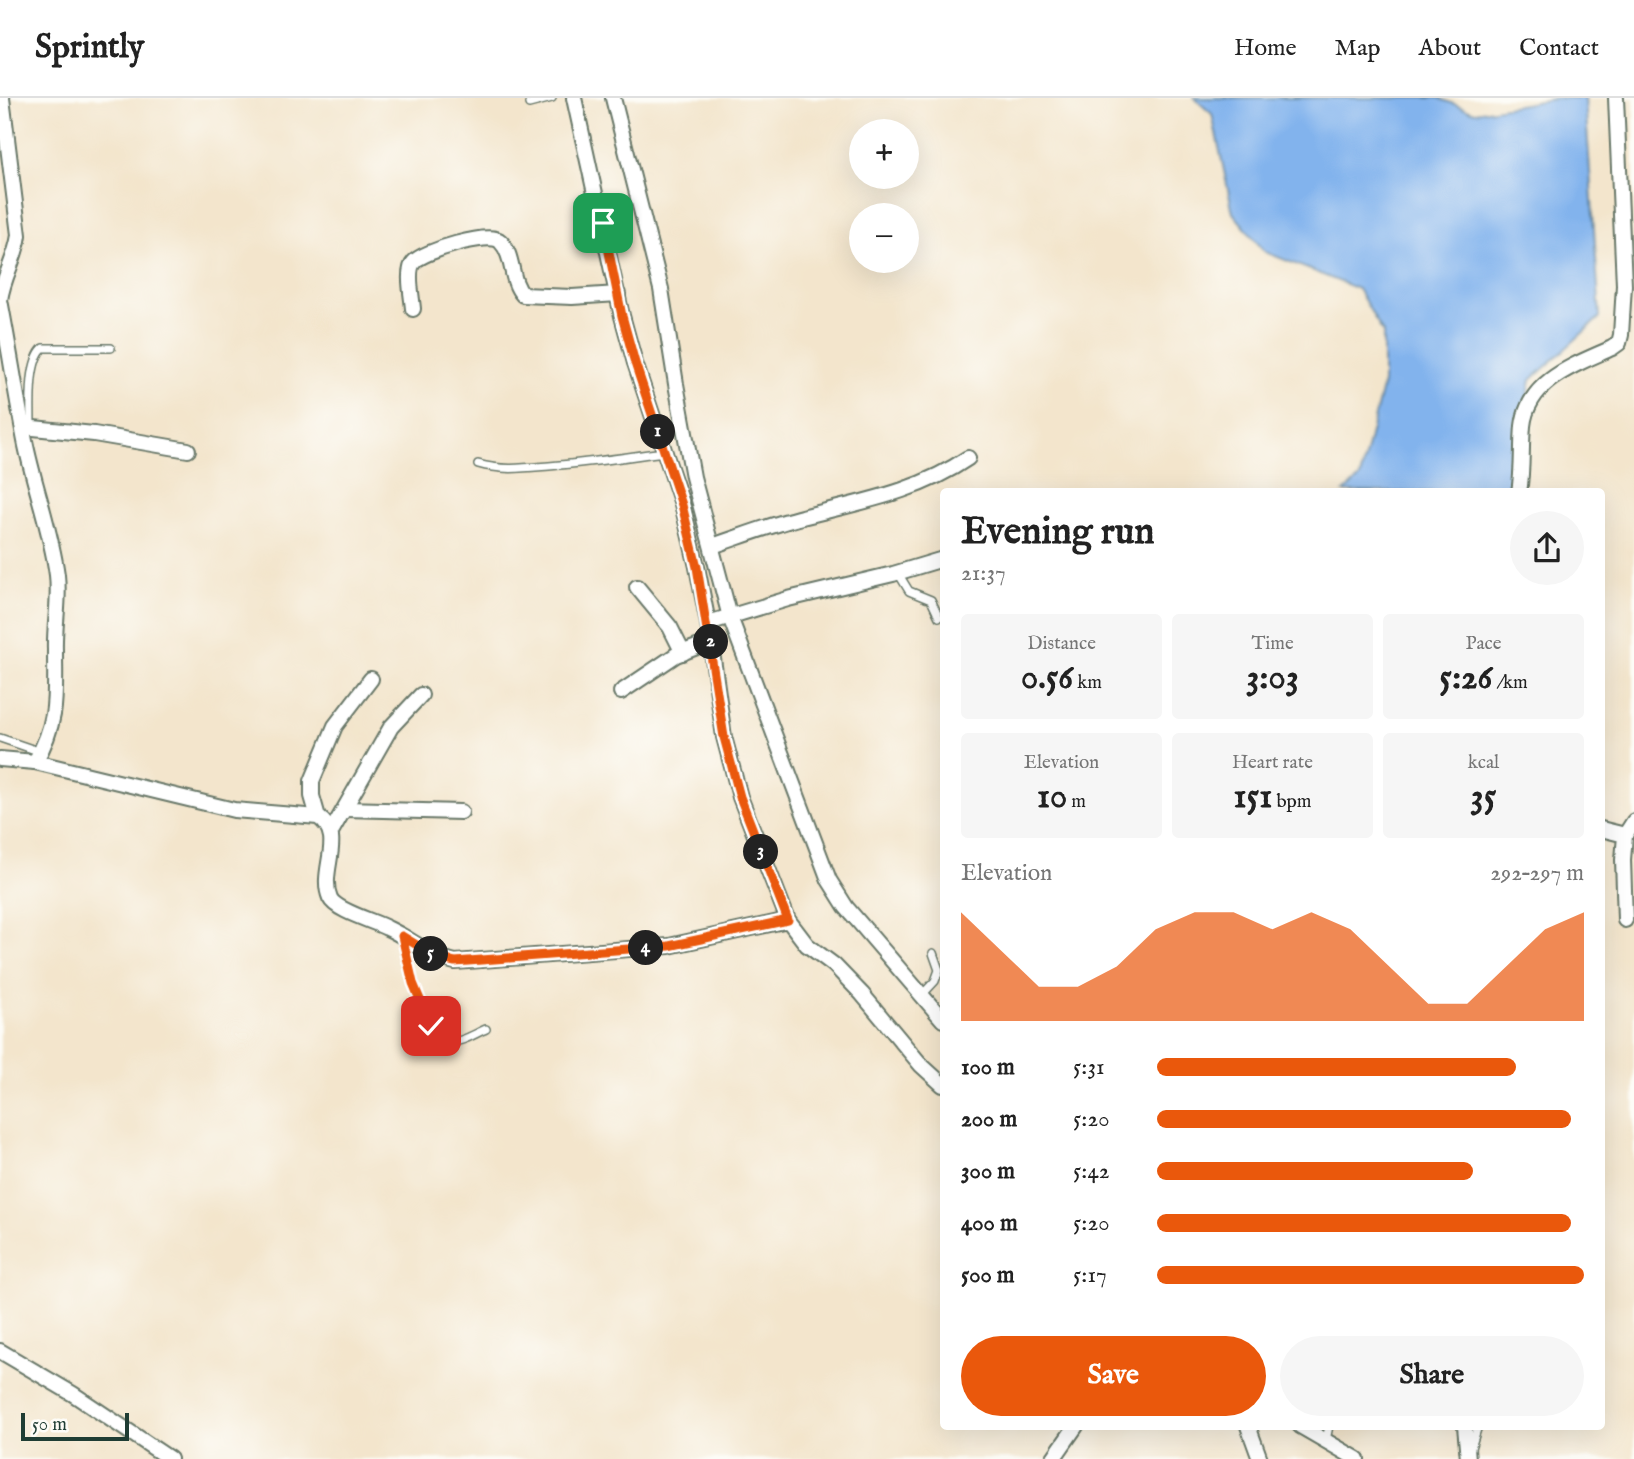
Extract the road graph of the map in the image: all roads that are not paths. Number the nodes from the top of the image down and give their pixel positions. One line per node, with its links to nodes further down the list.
1 (2, 98): 7 (street)
2 (552, 98): 6 (lane)
3 (574, 98): 8 (street)
4 (613, 98): 17 (street)
5 (1616, 98): 16 (street)
6 (529, 104)
7 (7, 189): 11 (street)
8 (618, 294): 9 (street); 13 (street)
9 (413, 309)
10 (111, 348): 11 (lane)
11 (27, 427): 12 (street); 29 (street)
12 (188, 450)
13 (664, 452): 15 (lane); 22 (street)
14 (968, 458): 17 (street)
15 (478, 464)
16 (1519, 488)
17 (712, 546): 22 (street)
18 (940, 560): 19 (street)
19 (898, 573): 21 (lane); 22 (street)
20 (637, 587): 24 (street)
21 (939, 617)
22 (720, 620): 23 (street); 42 (street)
23 (710, 642): 24 (street); 38 (street)
24 (683, 653): 26 (street)
25 (370, 679): 33 (street)
26 (621, 692)
27 (421, 695): 31 (street)
28 (0, 738): 29 (lane)
29 (38, 757): 30 (street); 33 (street)
30 (0, 759)
31 (345, 809): 32 (street); 36 (street)
32 (461, 812)
33 (318, 817): 36 (street)
34 (1634, 821): 37 (street)
35 (1605, 830): 37 (street)
36 (331, 832): 40 (street)
37 (1625, 835): 39 (street)
38 (788, 920): 40 (street); 45 (street)
39 (1625, 920)
40 (402, 936): 44 (lane)
41 (933, 953): 42 (lane)
42 (922, 995): 43 (street)
43 (940, 1016)
44 (486, 1029)
45 (940, 1082)
46 (0, 1351): 53 (street)
47 (1073, 1430): 54 (street)
48 (1250, 1430): 55 (street)
49 (1465, 1430): 52 (street)
50 (1477, 1430): 52 (lane)
51 (1327, 1434): 56 (street)
52 (1468, 1457)
53 (170, 1459)
54 (1053, 1459)
55 (1261, 1459)
56 (1357, 1459)

